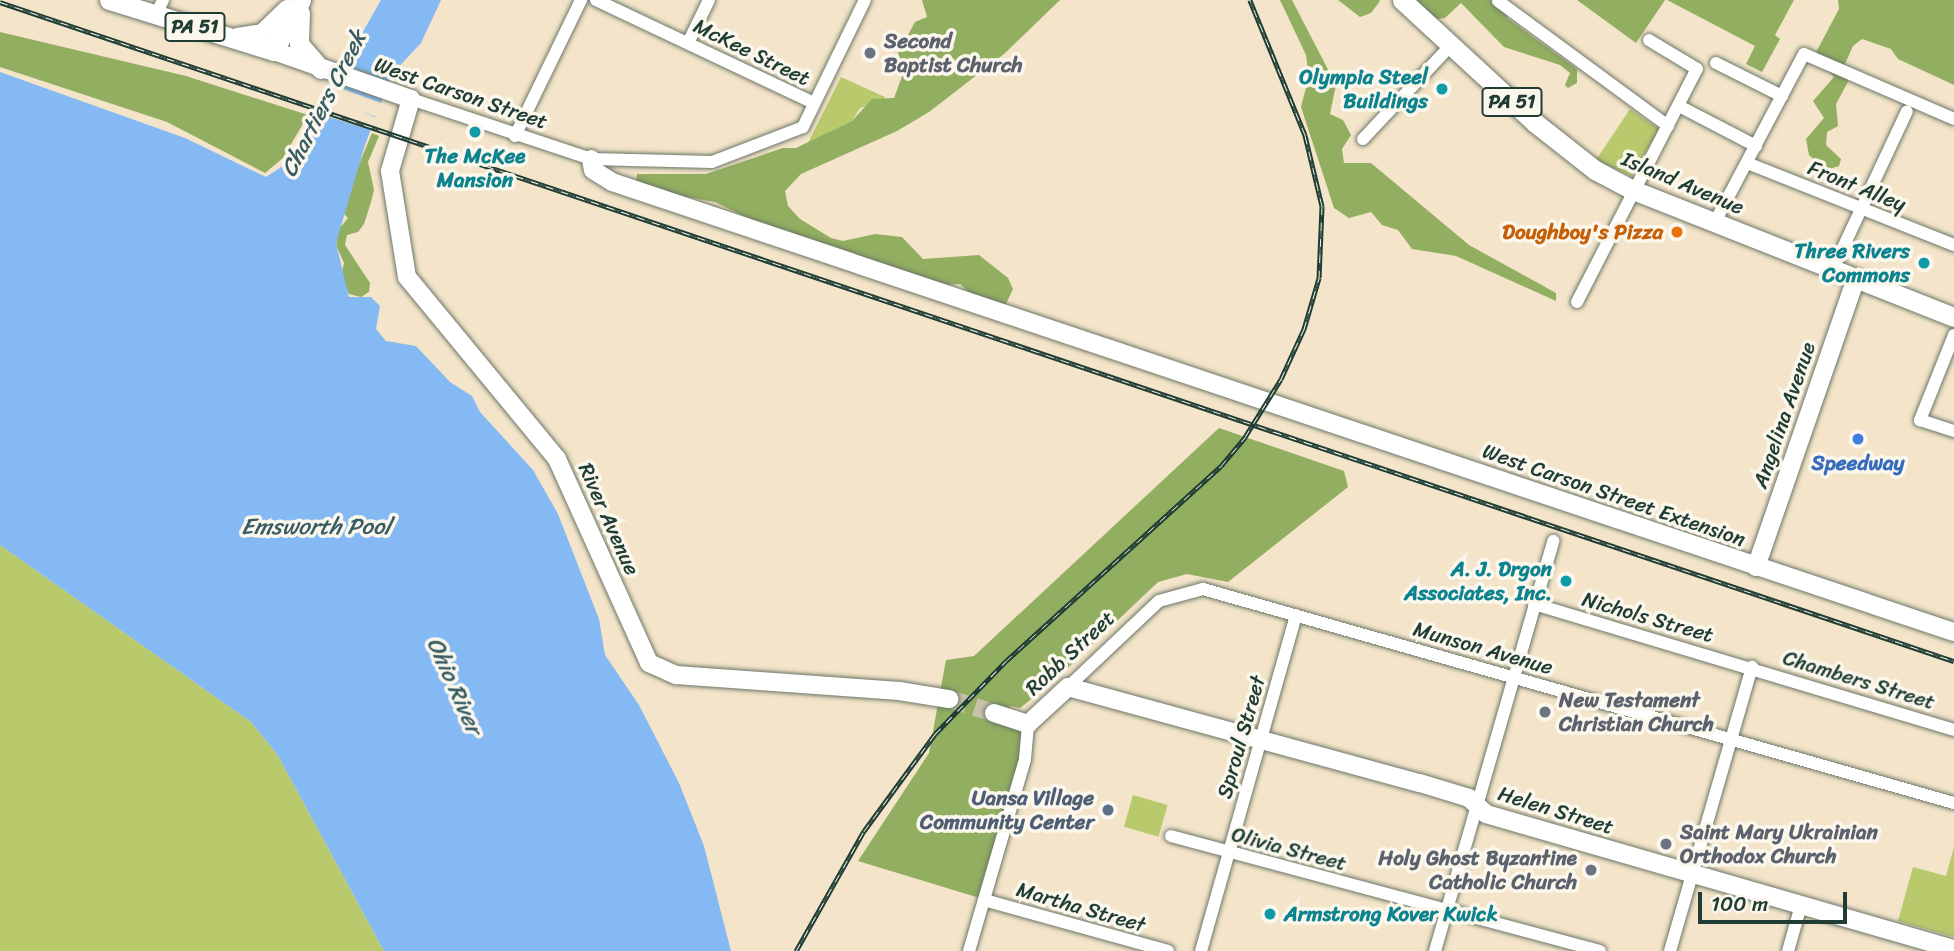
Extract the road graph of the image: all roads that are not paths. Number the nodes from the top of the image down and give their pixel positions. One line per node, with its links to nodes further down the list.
1 (109, 0): 10 (main road, West Carson Street / PA 51)
2 (295, 0): 11 (main road)
3 (302, 0): 15 (main road); 17 (main road)
4 (581, 0): 25 (street)
5 (596, 0): 13 (street, McKee Street)
6 (709, 0): 13 (street)
7 (865, 0): 20 (street)
8 (1402, 0): 14 (main road, Island Avenue / PA 51)
9 (1497, 1): 24 (street)
10 (160, 8): 11 (main road, West Carson Street / PA 51)
11 (229, 37): 15 (main road, West Carson Street / PA 51)
12 (1649, 40): 21 (street)
13 (688, 43): 20 (street, McKee Street)
14 (1451, 45): 26 (street); 30 (main road, Island Avenue / PA 51)
15 (274, 51): 17 (street, West Carson Street)
16 (1716, 62): 18 (street)
17 (323, 70): 19 (street, West Carson Street)
18 (1782, 96): 23 (street); 27 (street)
19 (411, 99): 25 (street, West Carson Street); 49 (street, River Avenue)
20 (814, 103): 28 (street, West Carson Street)
21 (1679, 106): 24 (street); 27 (street)
22 (1907, 111): 31 (street)
23 (1954, 119)
24 (1668, 126): 30 (street)
25 (515, 136): 28 (street, West Carson Street)
26 (1363, 139)
27 (1756, 146): 29 (street)
28 (591, 159): 41 (street, West Carson Street Extension)
29 (1747, 163): 31 (street, Front Alley); 32 (street)
30 (1633, 190): 32 (main road, Island Avenue / PA 51); 36 (street)
31 (1860, 208): 33 (street, Front Alley); 34 (street)
32 (1715, 222): 34 (main road, Island Avenue / PA 51)
33 (1954, 245)
34 (1833, 269): 35 (main road, Island Avenue / PA 51)
35 (1856, 279): 37 (main road, Island Avenue / PA 51); 41 (street, Angelina Avenue)
36 (1577, 302)
37 (1954, 317)
38 (1954, 335): 39 (street)
39 (1954, 430)
40 (1553, 541): 43 (street)
41 (1756, 567): 45 (street, West Carson Street Extension)
42 (1203, 589): 44 (street, Munson Avenue); 48 (street, Robb Street)
43 (1534, 604): 46 (street, Nichols Street); 47 (street)
44 (1296, 615): 47 (street, Munson Avenue); 53 (street, Sproul Street)
45 (1954, 632)
46 (1752, 667): 52 (street, Chambers Street); 54 (street)
47 (1514, 677): 54 (street, Munson Avenue); 56 (street)
48 (1068, 687): 51 (street, Robb Street); 53 (street, Helen Street)
49 (949, 699)
50 (994, 713): 51 (street)
51 (1028, 724): 60 (street, Robb Street)
52 (1954, 730)
53 (1260, 737): 56 (street, Helen Street); 58 (street, Sproul Street)
54 (1731, 739): 55 (street, Munson Avenue); 59 (street)
55 (1954, 803)
56 (1477, 806): 59 (street, Helen Street); 62 (street)
57 (1171, 836): 58 (street, Olivia Street)
58 (1227, 852): 62 (street, Olivia Street); 67 (street, Sproul Street)
59 (1693, 874): 61 (street, Helen Street); 70 (street)
60 (984, 900): 65 (street, Robb Street); 66 (street, Martha Street)
61 (1801, 905): 64 (street, Helen Street); 71 (street)
62 (1447, 911): 63 (street, Olivia Street); 68 (street)
63 (1555, 945): 69 (street, Olivia Street)
64 (1948, 949)
65 (969, 951)
66 (1168, 951)
67 (1201, 951)
68 (1435, 951)
69 (1600, 951)
70 (1670, 951)
71 (1788, 951)

